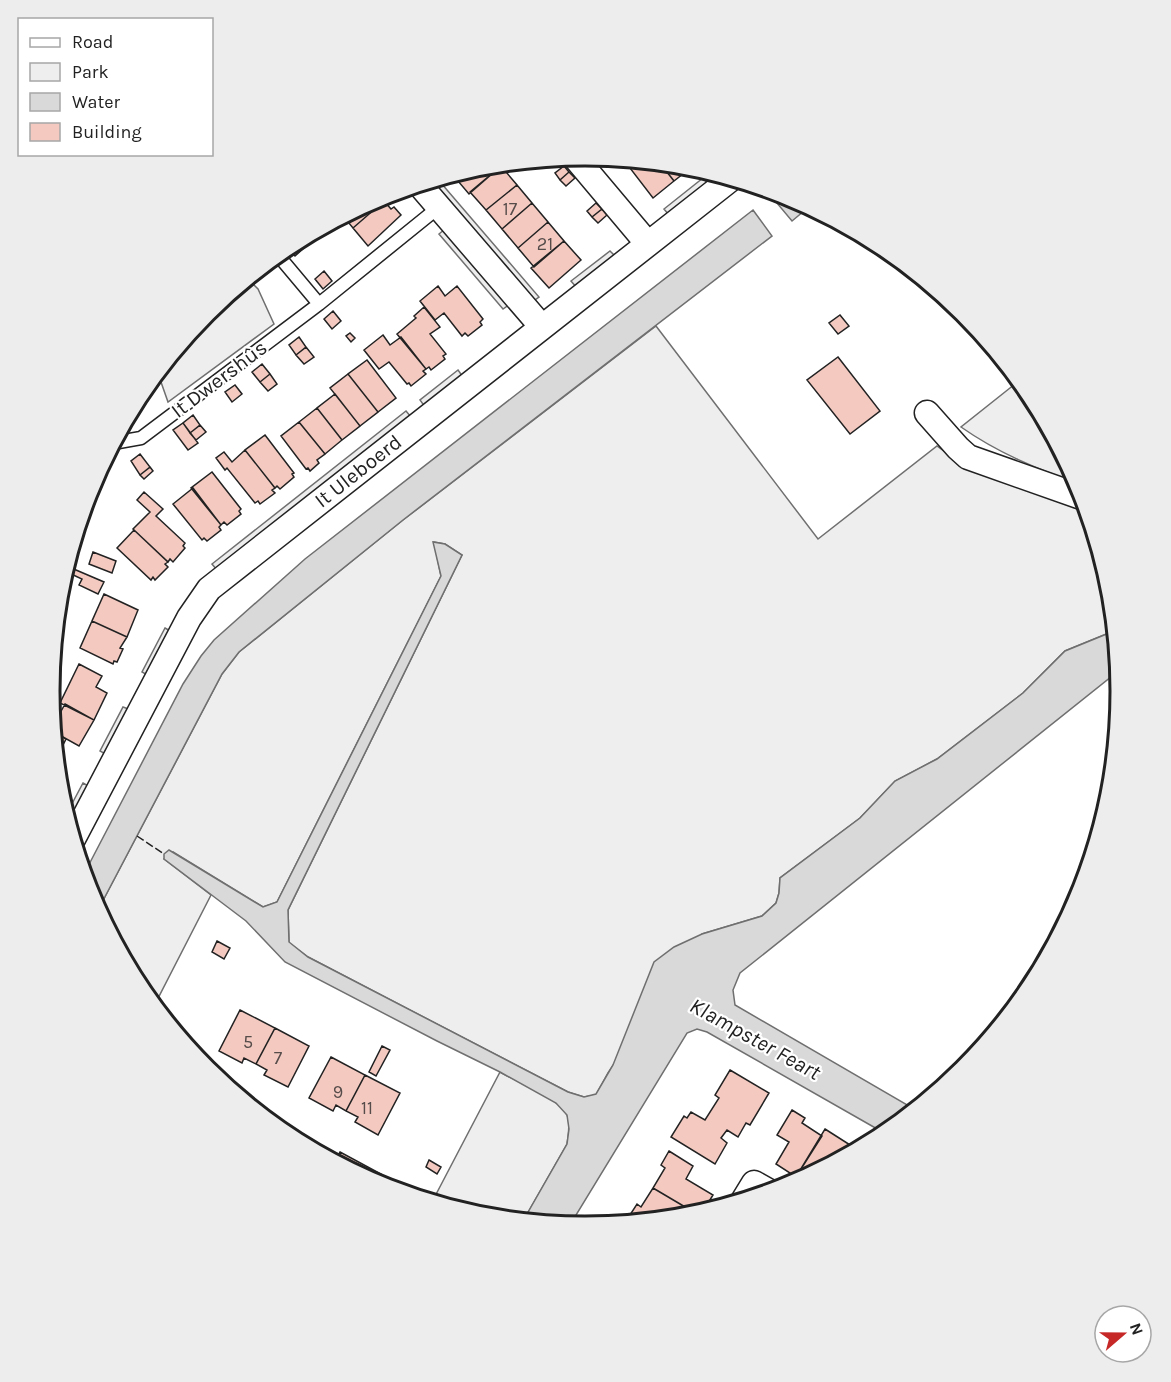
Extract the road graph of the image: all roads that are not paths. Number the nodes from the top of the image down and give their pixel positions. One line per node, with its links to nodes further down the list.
1 (582, 166): 5 (street)
2 (725, 184): 5 (street, It Uleboerd)
3 (425, 191): 4 (street)
4 (439, 207): 7 (lane, It Dwershûs); 8 (street)
5 (648, 244): 8 (street, It Uleboerd)
6 (283, 262): 7 (lane)
7 (319, 304): 10 (lane, It Dwershûs)
8 (542, 327): 12 (street, It Uleboerd)
9 (927, 413): 11 (street)
10 (123, 441)
11 (1072, 494)
12 (78, 829)
13 (760, 1187): 14 (street)
14 (749, 1191)

